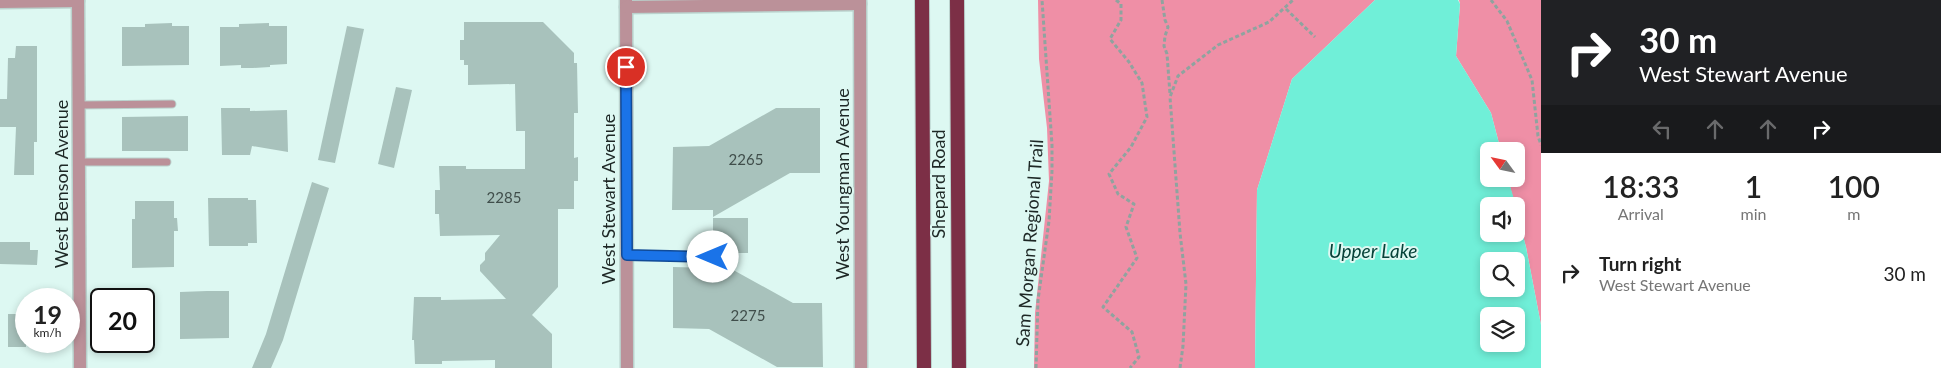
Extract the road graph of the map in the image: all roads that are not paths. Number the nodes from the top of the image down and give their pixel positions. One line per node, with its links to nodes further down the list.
1 (922, 0): 17 (highway, Shepard Road)
2 (957, 0): 18 (highway, Shepard Road)
3 (78, 1): 4 (street); 9 (street, West Benson Avenue)
4 (0, 2)
5 (789, 2): 6 (street); 7 (street)
6 (860, 2): 16 (street, West Youngman Avenue)
7 (626, 3): 12 (street, West Stewart Avenue)
8 (172, 104): 9 (lane)
9 (79, 105): 10 (street, West Benson Avenue)
10 (79, 162): 11 (lane); 14 (street, West Benson Avenue)
11 (167, 162)
12 (627, 255): 13 (lane); 15 (street, West Stewart Avenue)
13 (713, 257)
14 (80, 368)
15 (627, 368)
16 (861, 368)
17 (924, 368)
18 (959, 368)

